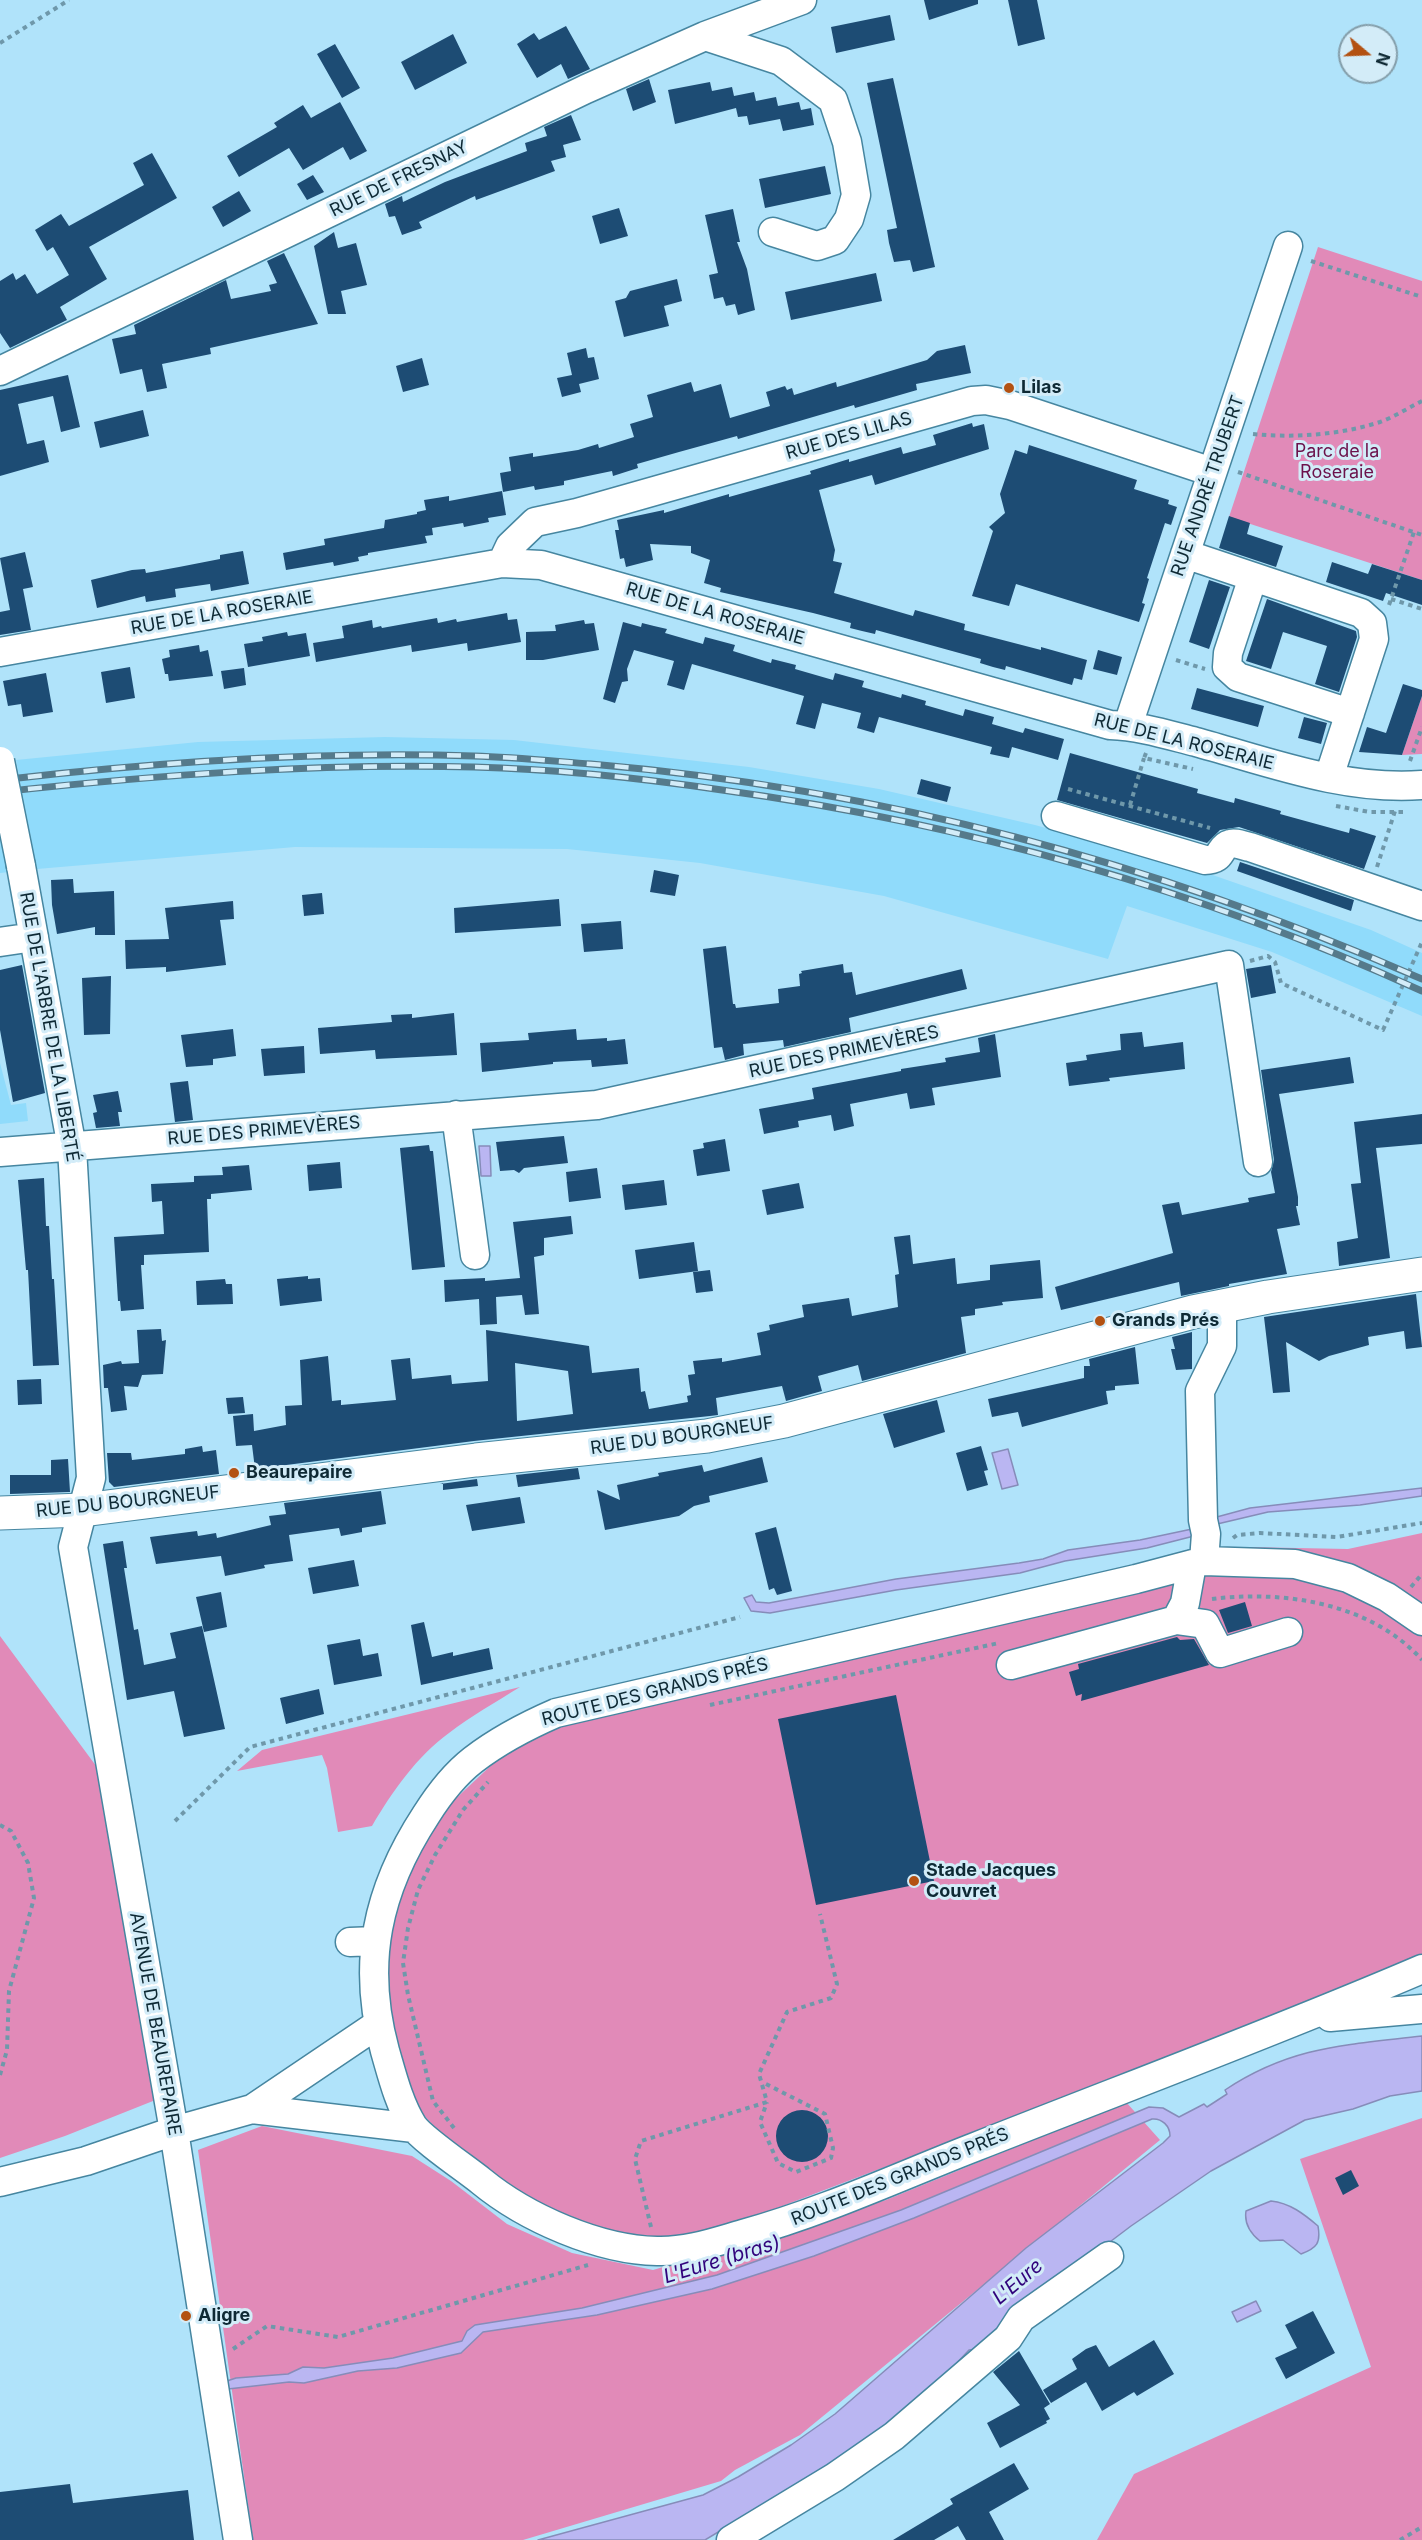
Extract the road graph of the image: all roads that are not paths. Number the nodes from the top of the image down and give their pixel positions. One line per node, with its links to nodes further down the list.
1 (791, 5): 2 (street, RUE DE FRESNAY); 3 (street)
2 (705, 36): 3 (street); 6 (street, RUE DE FRESNAY)
3 (781, 61): 4 (street)
4 (773, 232)
5 (1299, 254): 7 (street, RUE ANDRÉ TRUBERT)
6 (0, 371)
7 (1225, 472): 8 (street, RUE ANDRÉ TRUBERT); 9 (street, RUE DES LILAS)
8 (1185, 554): 10 (street); 13 (street, RUE ANDRÉ TRUBERT)
9 (502, 563): 11 (street, RUE DE LA ROSERAIE); 13 (street, RUE DE LA ROSERAIE)
10 (1252, 577): 12 (street); 12 (street)
11 (0, 652)
12 (1350, 713): 15 (street)
13 (1128, 725): 15 (street, RUE DE LA ROSERAIE)
14 (0, 761): 19 (street, RUE DE L'ARBRE DE LA LIBERTÉ, bridge)
15 (1329, 777): 16 (street, RUE DE LA ROSERAIE)
16 (1412, 778)
17 (1056, 816): 18 (street)
18 (1422, 906)
19 (34, 937): 20 (street); 22 (street, RUE DE L'ARBRE DE LA LIBERTÉ)
20 (0, 942)
21 (456, 1115): 22 (street, RUE DES PRIMEVÈRES); 24 (street, RUE DES PRIMEVÈRES); 25 (street)
22 (72, 1148): 23 (street, RUE DES PRIMEVÈRES); 28 (street, RUE DE L'ARBRE DE LA LIBERTÉ)
23 (0, 1152)
24 (1258, 1162)
25 (475, 1255)
26 (1422, 1274): 27 (main road, RUE DU BOURGNEUF)
27 (1222, 1306): 28 (main road, RUE DU BOURGNEUF); 30 (street)
28 (83, 1510): 29 (main road, RUE DU BOURGNEUF); 41 (street, AVENUE DE BEAUREPAIRE)
29 (0, 1513)
30 (1201, 1545): 31 (street); 32 (street, ROUTE DES GRANDS PRÉS); 38 (street, ROUTE DES GRANDS PRÉS)
31 (1176, 1620): 33 (street); 34 (street)
32 (1422, 1621)
33 (1288, 1632)
34 (1006, 1653)
35 (1422, 1969): 37 (street, ROUTE DES GRANDS PRÉS)
36 (1422, 2009): 37 (street)
37 (1305, 2020): 40 (street, ROUTE DES GRANDS PRÉS)
38 (378, 2024): 39 (street); 40 (street, ROUTE DES GRANDS PRÉS)
39 (252, 2109): 40 (street); 41 (street)
40 (414, 2128)
41 (174, 2131): 42 (street); 44 (street, AVENUE DE BEAUREPAIRE)
42 (0, 2182)
43 (1109, 2256): 45 (street)
44 (237, 2540)
45 (731, 2540)

